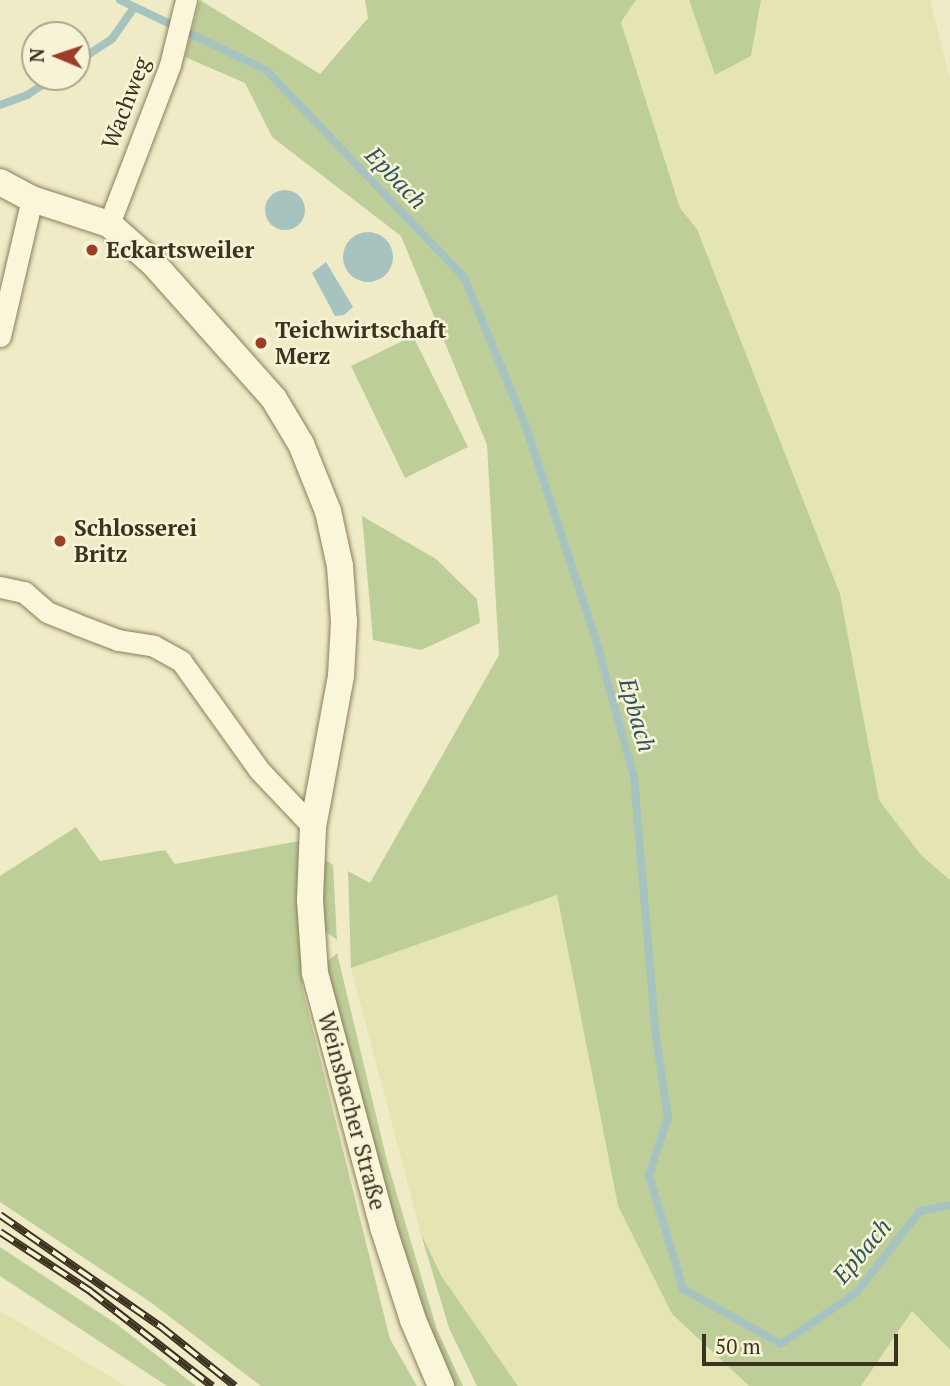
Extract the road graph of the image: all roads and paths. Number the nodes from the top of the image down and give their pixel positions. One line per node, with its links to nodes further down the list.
1 (186, 0): 4 (street, Wachweg)
2 (0, 182): 3 (street, Weinsbacher Straße)
3 (32, 198): 4 (street, Weinsbacher Straße); 5 (street)
4 (108, 224): 7 (street, Weinsbacher Straße)
5 (0, 335)
6 (0, 587): 7 (street)
7 (313, 827): 8 (street, Weinsbacher Straße)
8 (441, 1386)

